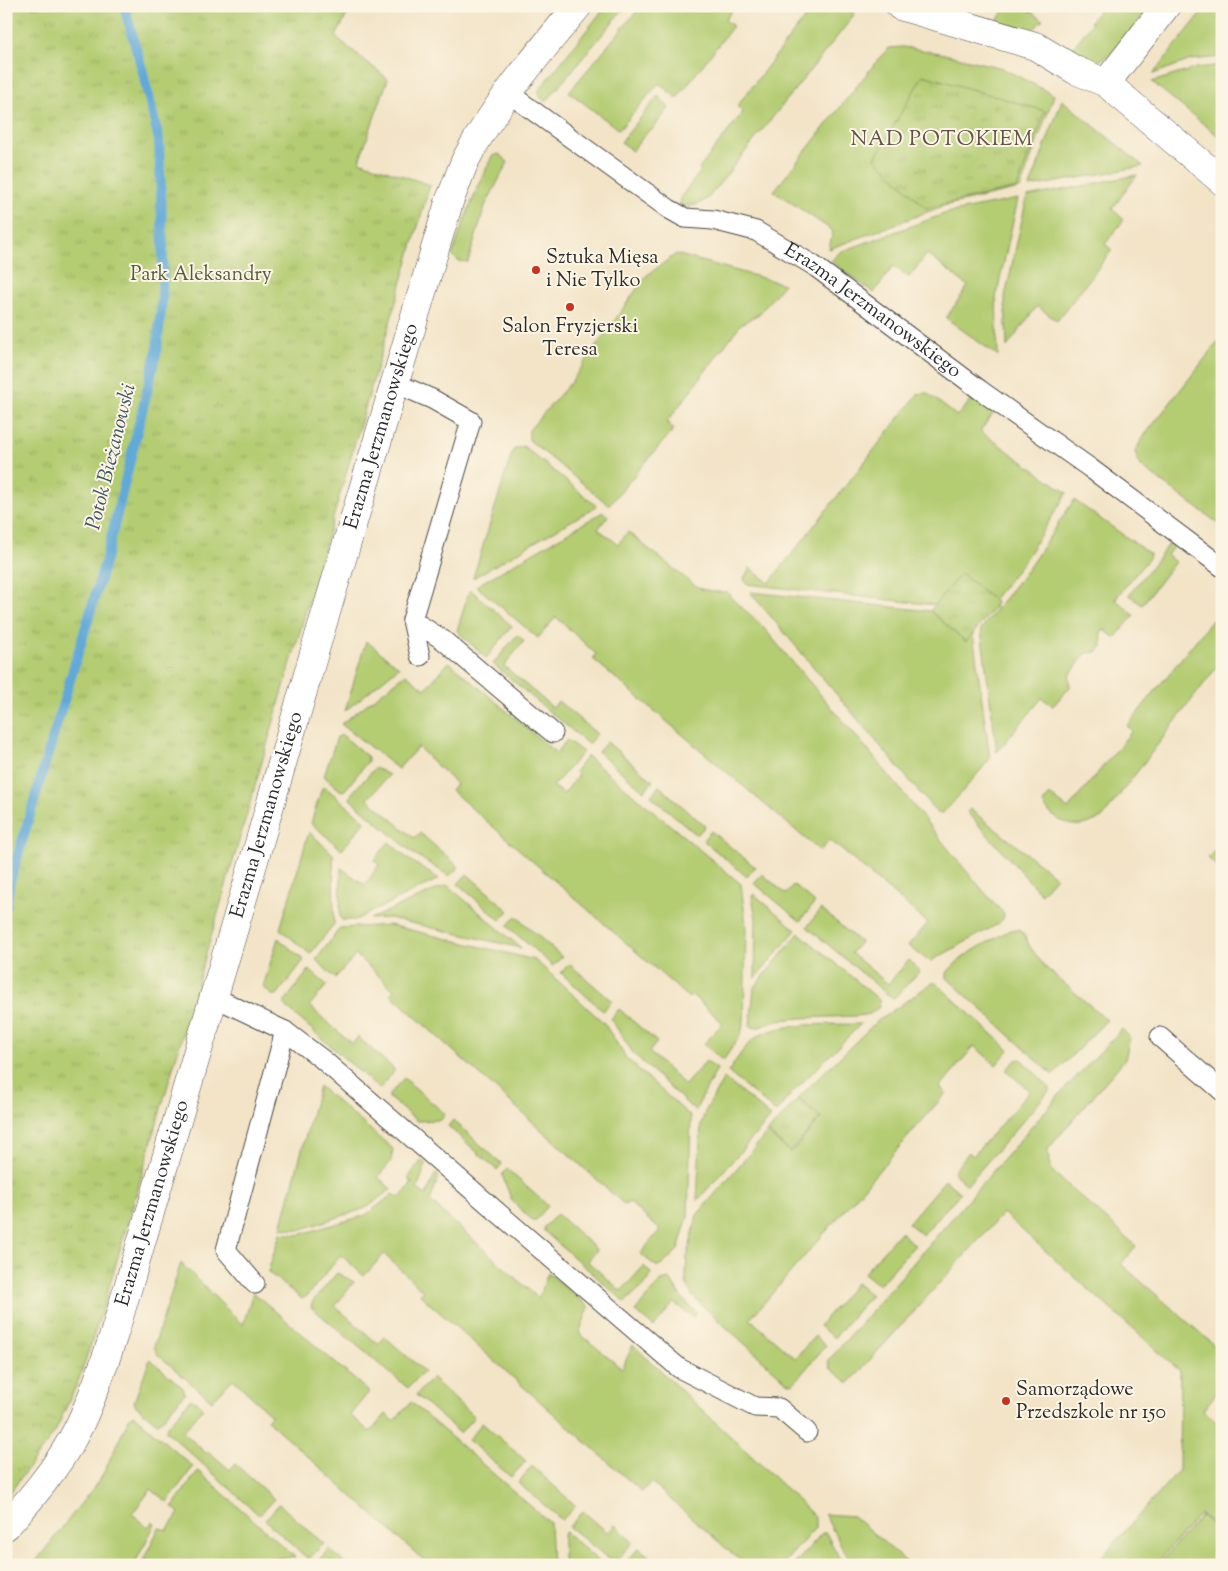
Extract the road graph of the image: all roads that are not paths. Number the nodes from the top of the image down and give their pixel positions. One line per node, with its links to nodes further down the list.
1 (578, 6): 5 (street, Erazma Jerzmanowskiego)
2 (900, 6): 4 (street)
3 (1166, 6): 4 (street)
4 (1106, 84): 6 (street)
5 (508, 92): 7 (street, Erazma Jerzmanowskiego); 8 (lane, Erazma Jerzmanowskiego)
6 (1222, 182)
7 (395, 383): 9 (lane); 12 (street, Erazma Jerzmanowskiego)
8 (1222, 567)
9 (412, 620): 10 (lane); 11 (lane)
10 (420, 656)
11 (553, 733)
12 (214, 997): 13 (lane); 18 (street, Erazma Jerzmanowskiego)
13 (285, 1031): 16 (lane); 17 (lane)
14 (1160, 1038): 15 (lane)
15 (1222, 1091)
16 (255, 1284)
17 (807, 1432)
18 (6, 1526)

